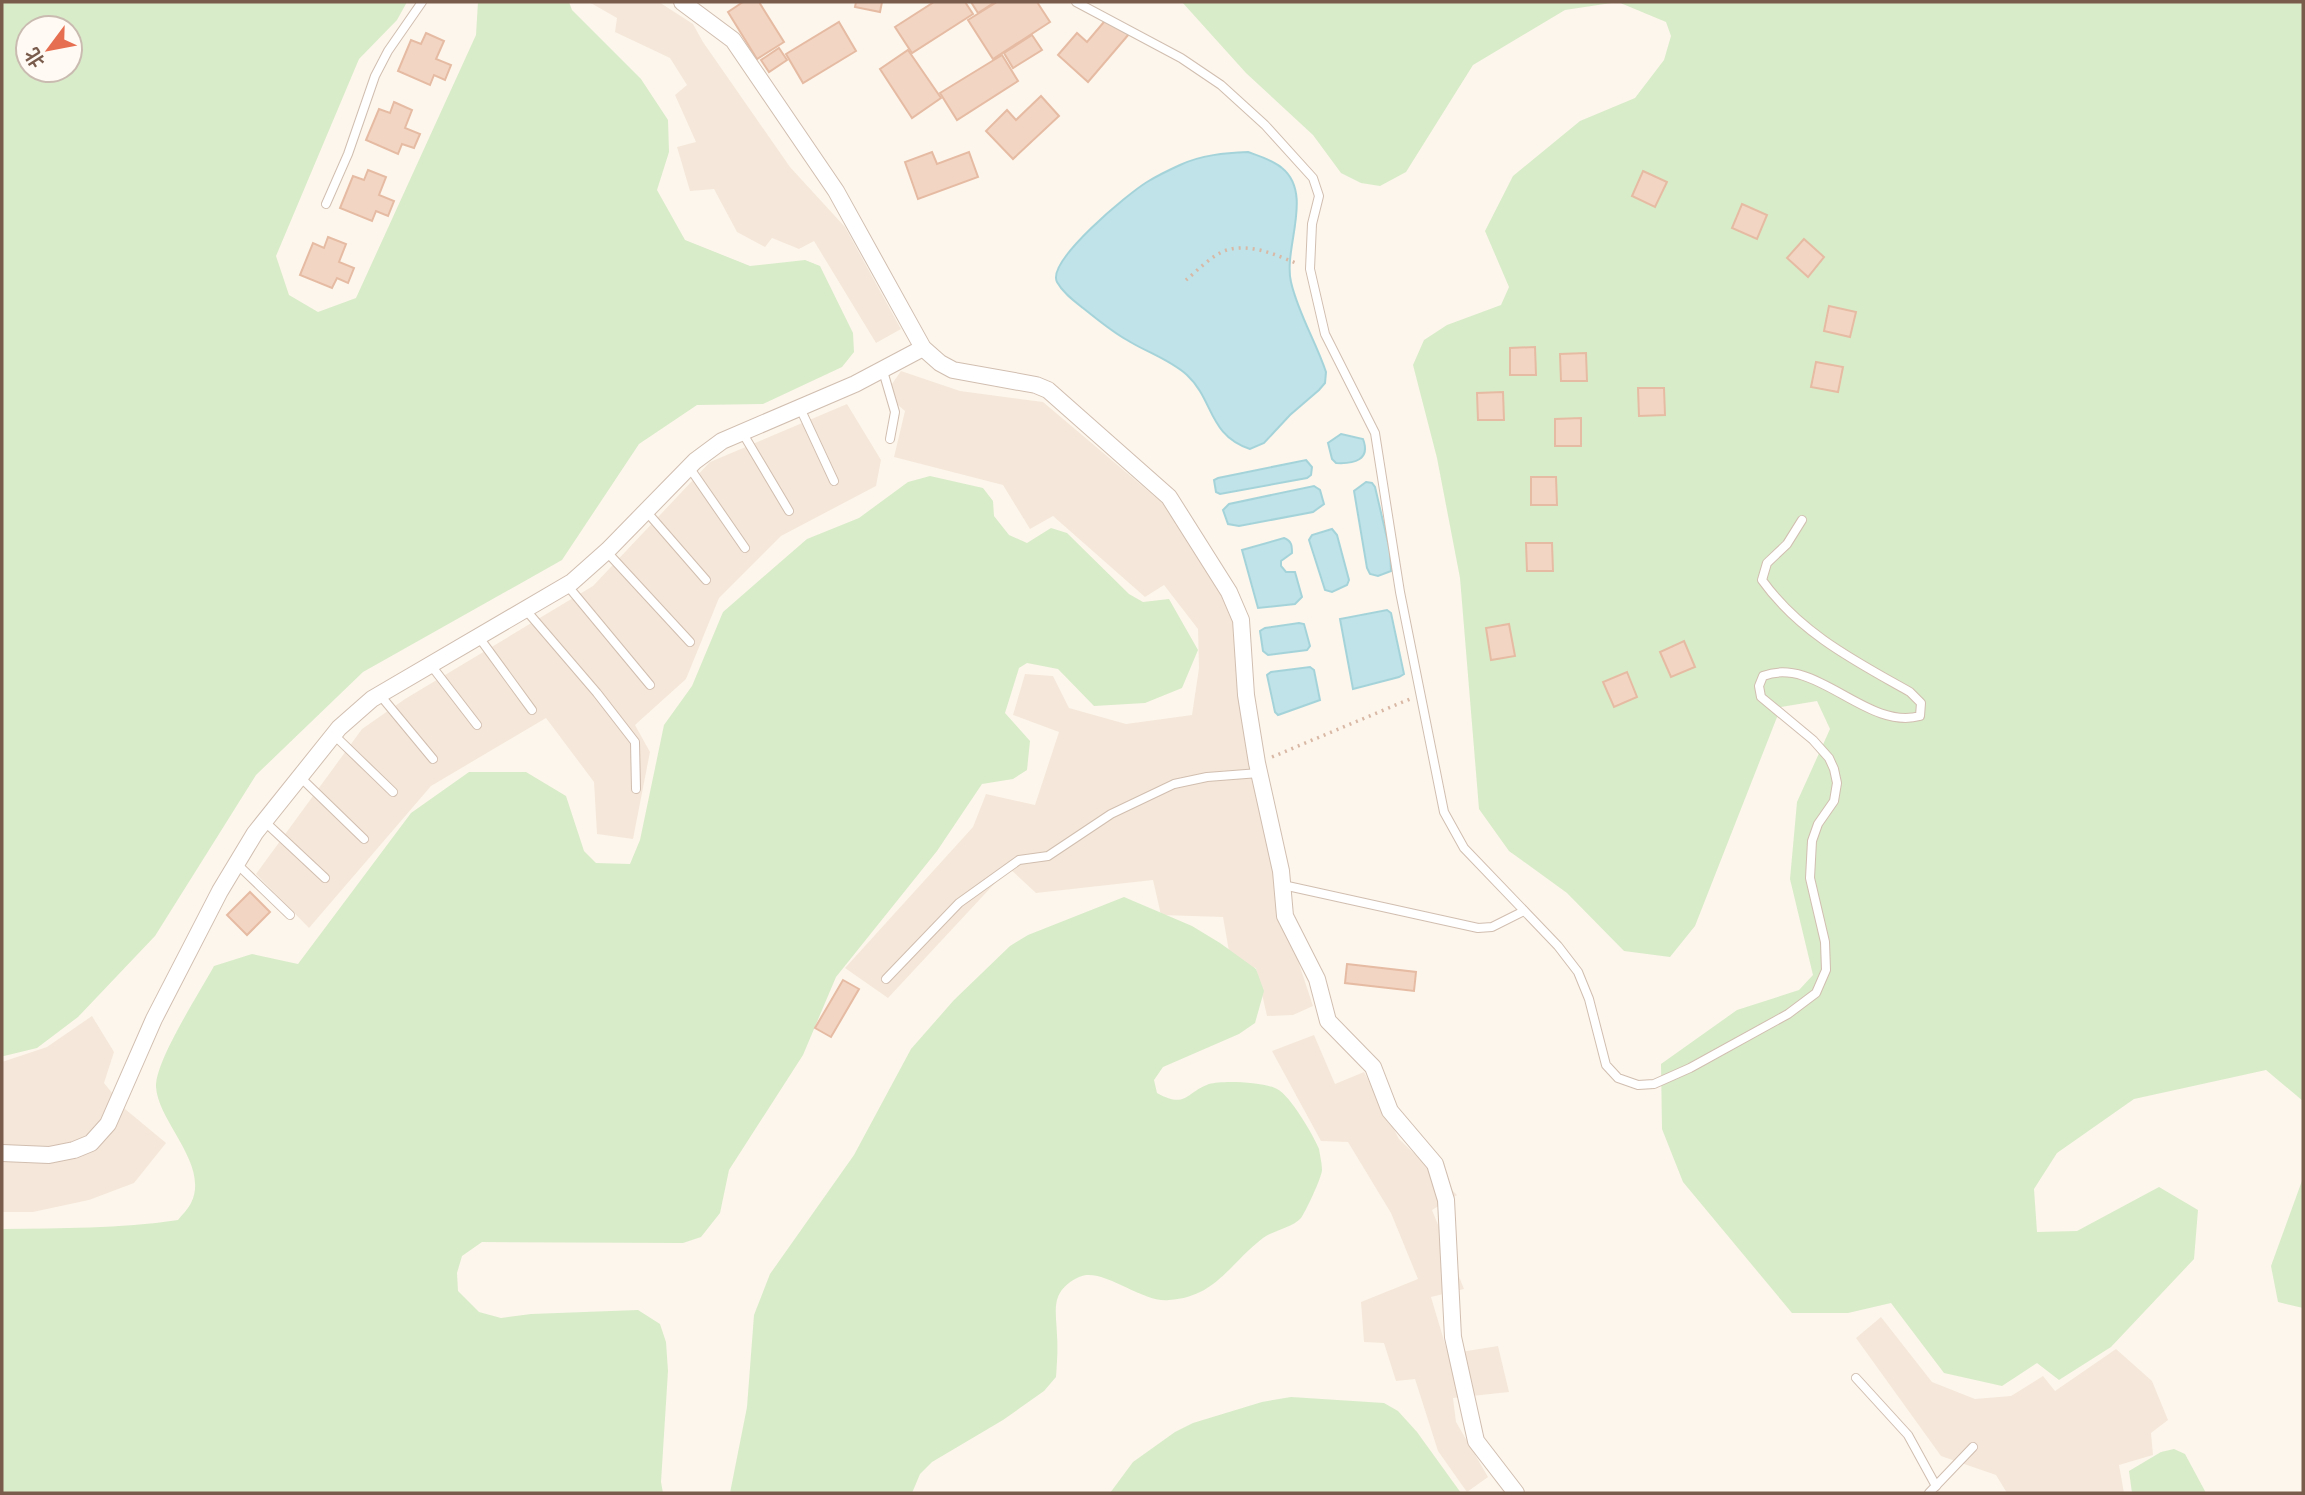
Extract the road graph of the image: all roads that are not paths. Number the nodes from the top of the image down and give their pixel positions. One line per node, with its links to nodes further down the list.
1 (422, 2): 4 (lane)
2 (682, 2): 5 (street)
3 (1076, 2): 38 (lane)
4 (326, 204)
5 (923, 348): 6 (street); 29 (street)
6 (883, 370): 7 (street); 9 (lane)
7 (800, 407): 8 (street); 11 (lane)
8 (742, 431): 10 (street); 13 (lane)
9 (890, 439)
10 (689, 467): 12 (street); 15 (lane)
11 (834, 481)
12 (646, 511): 16 (street); 17 (lane)
13 (789, 511)
14 (1802, 520): 38 (lane)
15 (745, 548)
16 (606, 551): 18 (street); 21 (lane)
17 (706, 580)
18 (568, 584): 19 (street); 23 (lane)
19 (524, 608): 20 (street); 31 (lane)
20 (478, 636): 22 (street); 25 (lane)
21 (690, 642)
22 (430, 664): 24 (street); 26 (lane)
23 (650, 685)
24 (380, 695): 27 (street); 28 (lane)
25 (532, 710)
26 (477, 725)
27 (334, 735): 30 (street); 32 (lane)
28 (433, 759)
29 (1258, 768): 37 (street); 40 (lane)
30 (299, 776): 33 (street); 34 (lane)
31 (636, 789)
32 (393, 792)
33 (264, 821): 35 (street); 36 (lane)
34 (364, 839)
35 (236, 864): 39 (lane); 41 (street)
36 (325, 878)
37 (1283, 885): 38 (lane); 45 (street)
38 (1524, 911)
39 (290, 915)
40 (887, 979)
41 (2, 1153)
42 (1856, 1378): 44 (lane)
43 (1973, 1447): 44 (lane)
44 (1936, 1486): 46 (lane)
45 (1516, 1493)
46 (1929, 1493)

